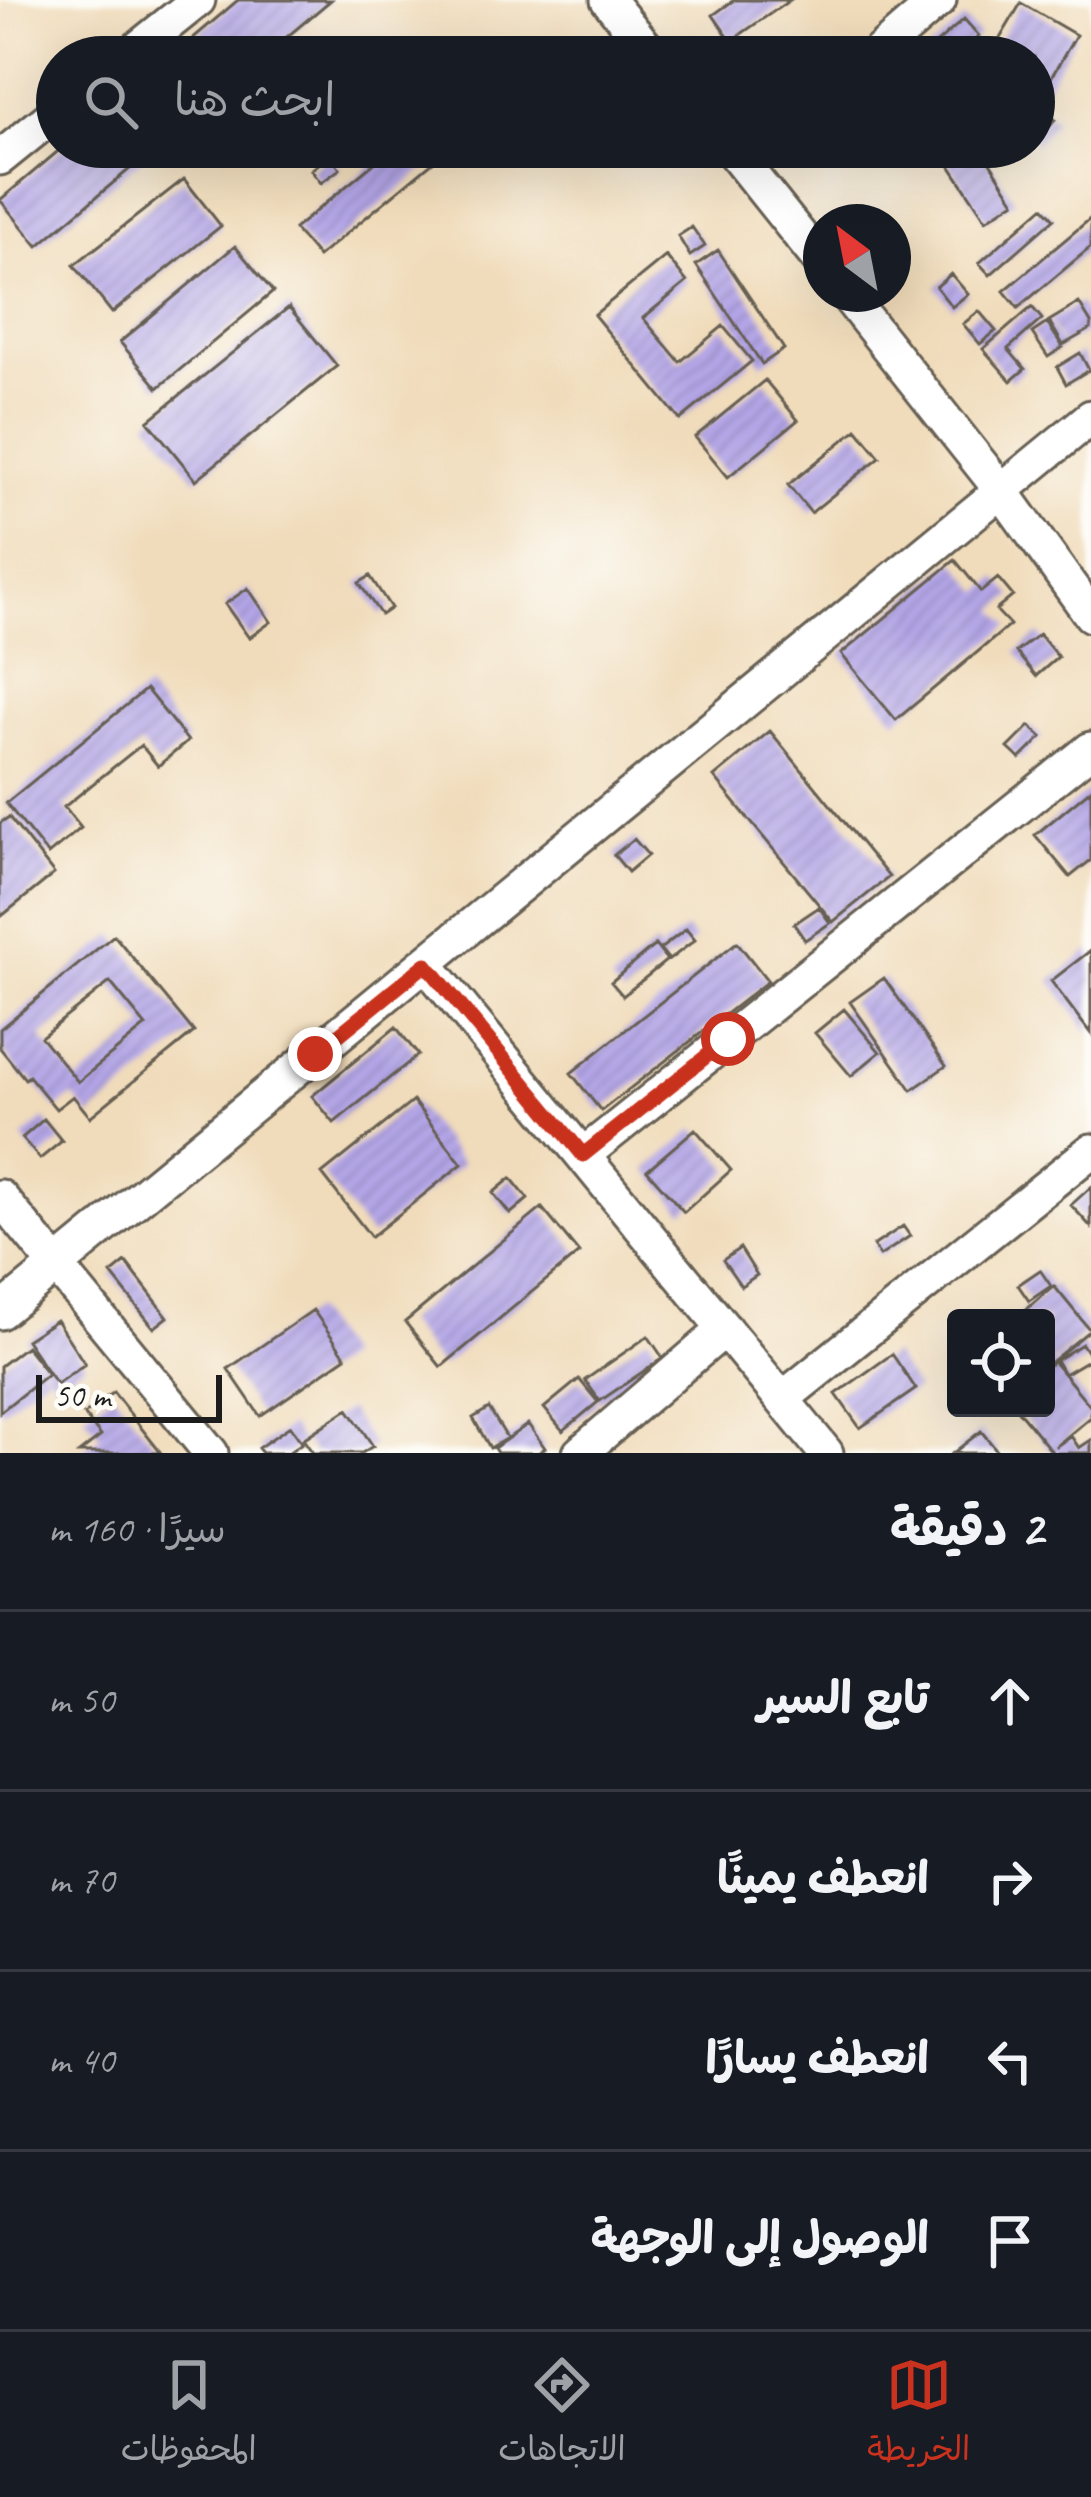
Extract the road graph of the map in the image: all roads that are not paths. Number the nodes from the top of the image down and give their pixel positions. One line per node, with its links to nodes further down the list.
1 (198, 0): 4 (street)
2 (939, 0): 6 (street)
3 (620, 5): 5 (street)
4 (153, 36)
5 (640, 36)
6 (897, 36)
7 (36, 129): 8 (street)
8 (0, 158)
9 (757, 168): 10 (street)
10 (803, 236)
11 (860, 312): 13 (street)
12 (1091, 417): 13 (street)
13 (1001, 490): 14 (street); 16 (street)
14 (1091, 615)
15 (1091, 749): 18 (street)
16 (426, 964): 18 (street); 20 (street)
17 (1091, 1151): 23 (street)
18 (583, 1155): 22 (street)
19 (0, 1197): 20 (street)
20 (56, 1265): 21 (street); 24 (street)
21 (0, 1312)
22 (725, 1329): 23 (street); 25 (street)
23 (782, 1399): 26 (street)
24 (211, 1453)
25 (580, 1453)
26 (826, 1453)

